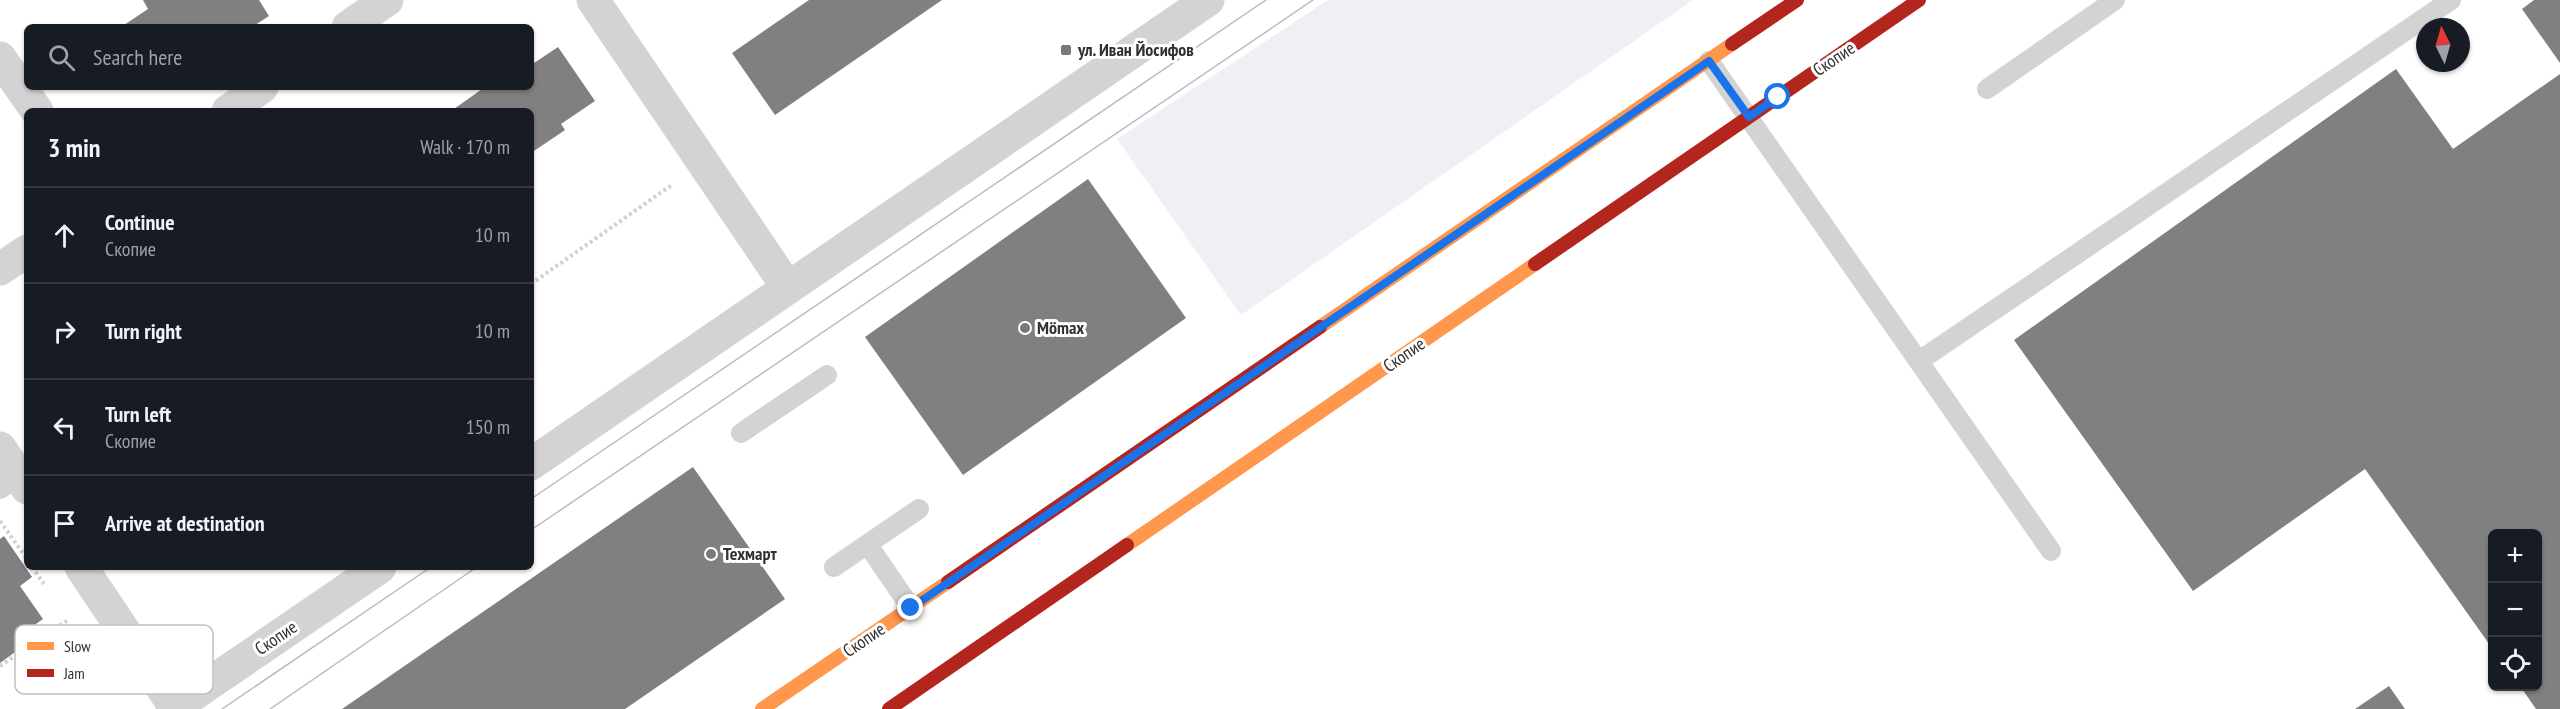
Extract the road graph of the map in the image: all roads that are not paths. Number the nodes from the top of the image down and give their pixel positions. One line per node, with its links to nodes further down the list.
1 (387, 0): 8 (street)
2 (593, 0): 18 (street)
3 (1208, 0): 18 (street)
4 (1797, 0): 10 (main road, Скопие)
5 (1919, 0): 15 (main road, Скопие)
6 (2115, 0): 11 (lane)
7 (2451, 0): 19 (lane)
8 (352, 24)
9 (0, 58): 13 (street)
10 (1709, 61): 15 (lane); 31 (main road, Скопие)
11 (1987, 89)
12 (258, 90): 14 (street)
13 (35, 108)
14 (232, 108)
15 (1749, 117): 19 (lane); 38 (main road, Скопие)
16 (24, 253): 17 (street)
17 (0, 269)
18 (788, 288): 23 (street)
19 (1919, 361): 27 (lane)
20 (827, 375): 21 (lane)
21 (741, 433)
22 (0, 448): 24 (street)
23 (534, 462)
24 (15, 484)
25 (919, 509): 26 (lane)
26 (868, 545): 28 (lane); 31 (lane)
27 (2051, 550)
28 (834, 567)
29 (83, 570): 32 (street)
30 (376, 570): 33 (street, Скопие)
31 (911, 608): 37 (main road, Скопие)
32 (119, 625)
33 (213, 681)
34 (165, 694): 36 (street)
35 (194, 694): 36 (street, Скопие)
36 (174, 708)
37 (762, 709)
38 (889, 709)

